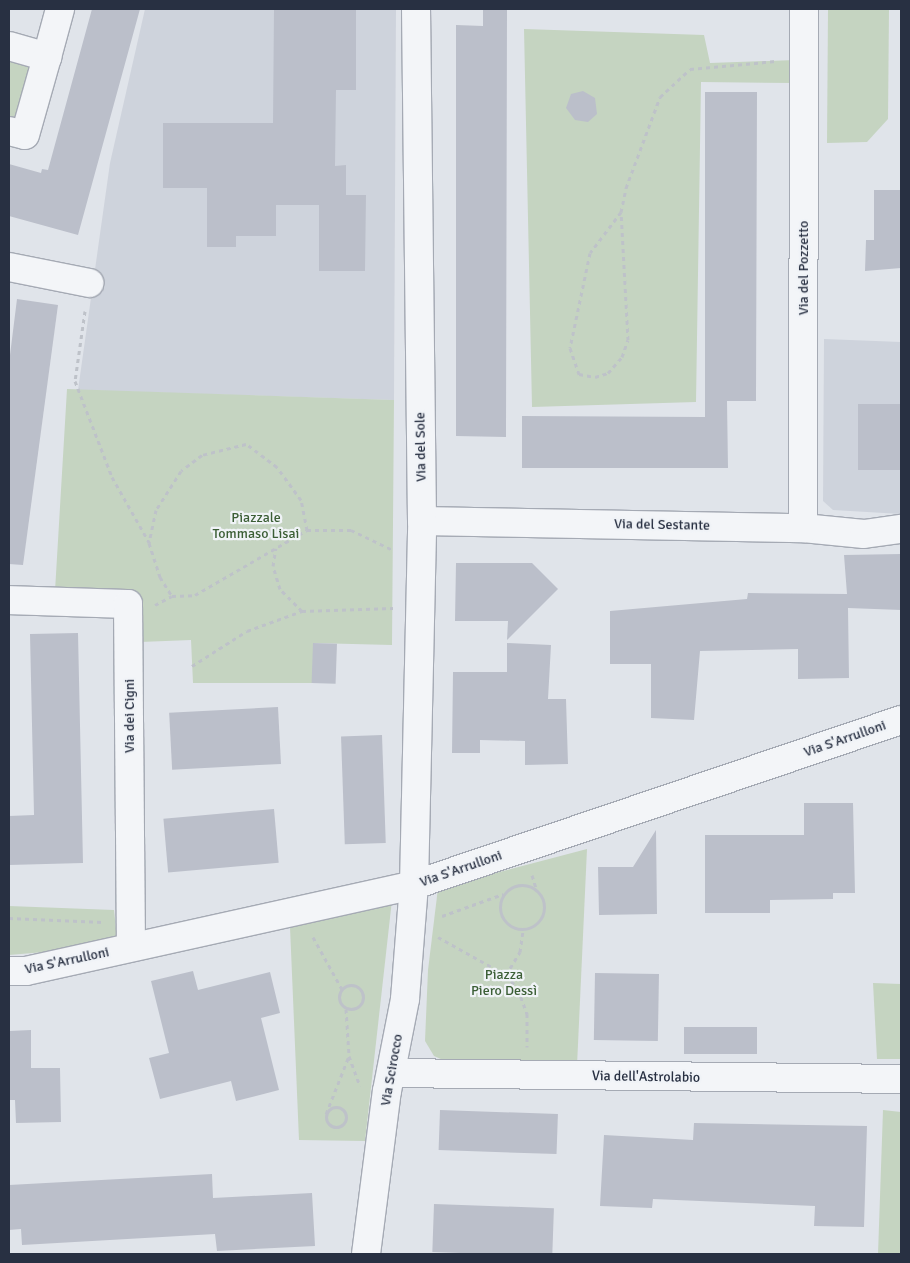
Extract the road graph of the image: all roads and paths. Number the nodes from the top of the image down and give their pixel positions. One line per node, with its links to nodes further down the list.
1 (60, 9): 5 (street)
2 (416, 9): 11 (street, Via del Sole)
3 (804, 9): 6 (street, Via del Pozzetto)
4 (9, 46): 5 (street)
5 (47, 57): 7 (street)
6 (804, 58): 8 (path); 12 (street, Via del Pozzetto)
7 (9, 131)
8 (621, 212): 8 (path)
9 (9, 267): 10 (street)
10 (89, 283): 15 (path)
11 (422, 521): 12 (street, Via del Sestante); 18 (street, Via del Sole)
12 (803, 528): 13 (street, Via del Sestante)
13 (901, 529)
14 (307, 530): 15 (path); 16 (path); 17 (path)
15 (149, 543): 16 (path)
16 (276, 548): 22 (path)
17 (394, 550): 18 (path); 19 (path)
18 (421, 552): 25 (street, Via del Sole)
19 (394, 559)
20 (395, 598): 22 (path)
21 (9, 600): 32 (street, Via dei Cigni)
22 (302, 612): 23 (path)
23 (192, 666)
24 (901, 720): 25 (street, Via S'Arrulloni)
25 (414, 885): 27 (street, Via S'Arrulloni); 29 (street, Via Scirocco)
26 (504, 894): 30 (path); 31 (path); 31 (path)
27 (304, 908): 32 (street, Via S'Arrulloni); 35 (path)
28 (9, 918): 32 (path)
29 (412, 920): 30 (path); 38 (street, Via Scirocco)
30 (440, 929): 34 (path)
31 (523, 930): 34 (path)
32 (131, 936): 33 (street, Via S'Arrulloni)
33 (9, 971)
34 (506, 974): 39 (path)
35 (342, 988): 36 (path); 36 (path)
36 (346, 1009): 37 (path)
37 (349, 1056): 41 (path); 42 (path)
38 (391, 1073): 39 (street, Via dell'Astrolabio); 41 (street, Via Scirocco)
39 (527, 1076): 40 (street, Via dell'Astrolabio)
40 (901, 1079)
41 (386, 1101): 43 (street, Via Scirocco)
42 (326, 1114): 42 (path)
43 (366, 1254)

